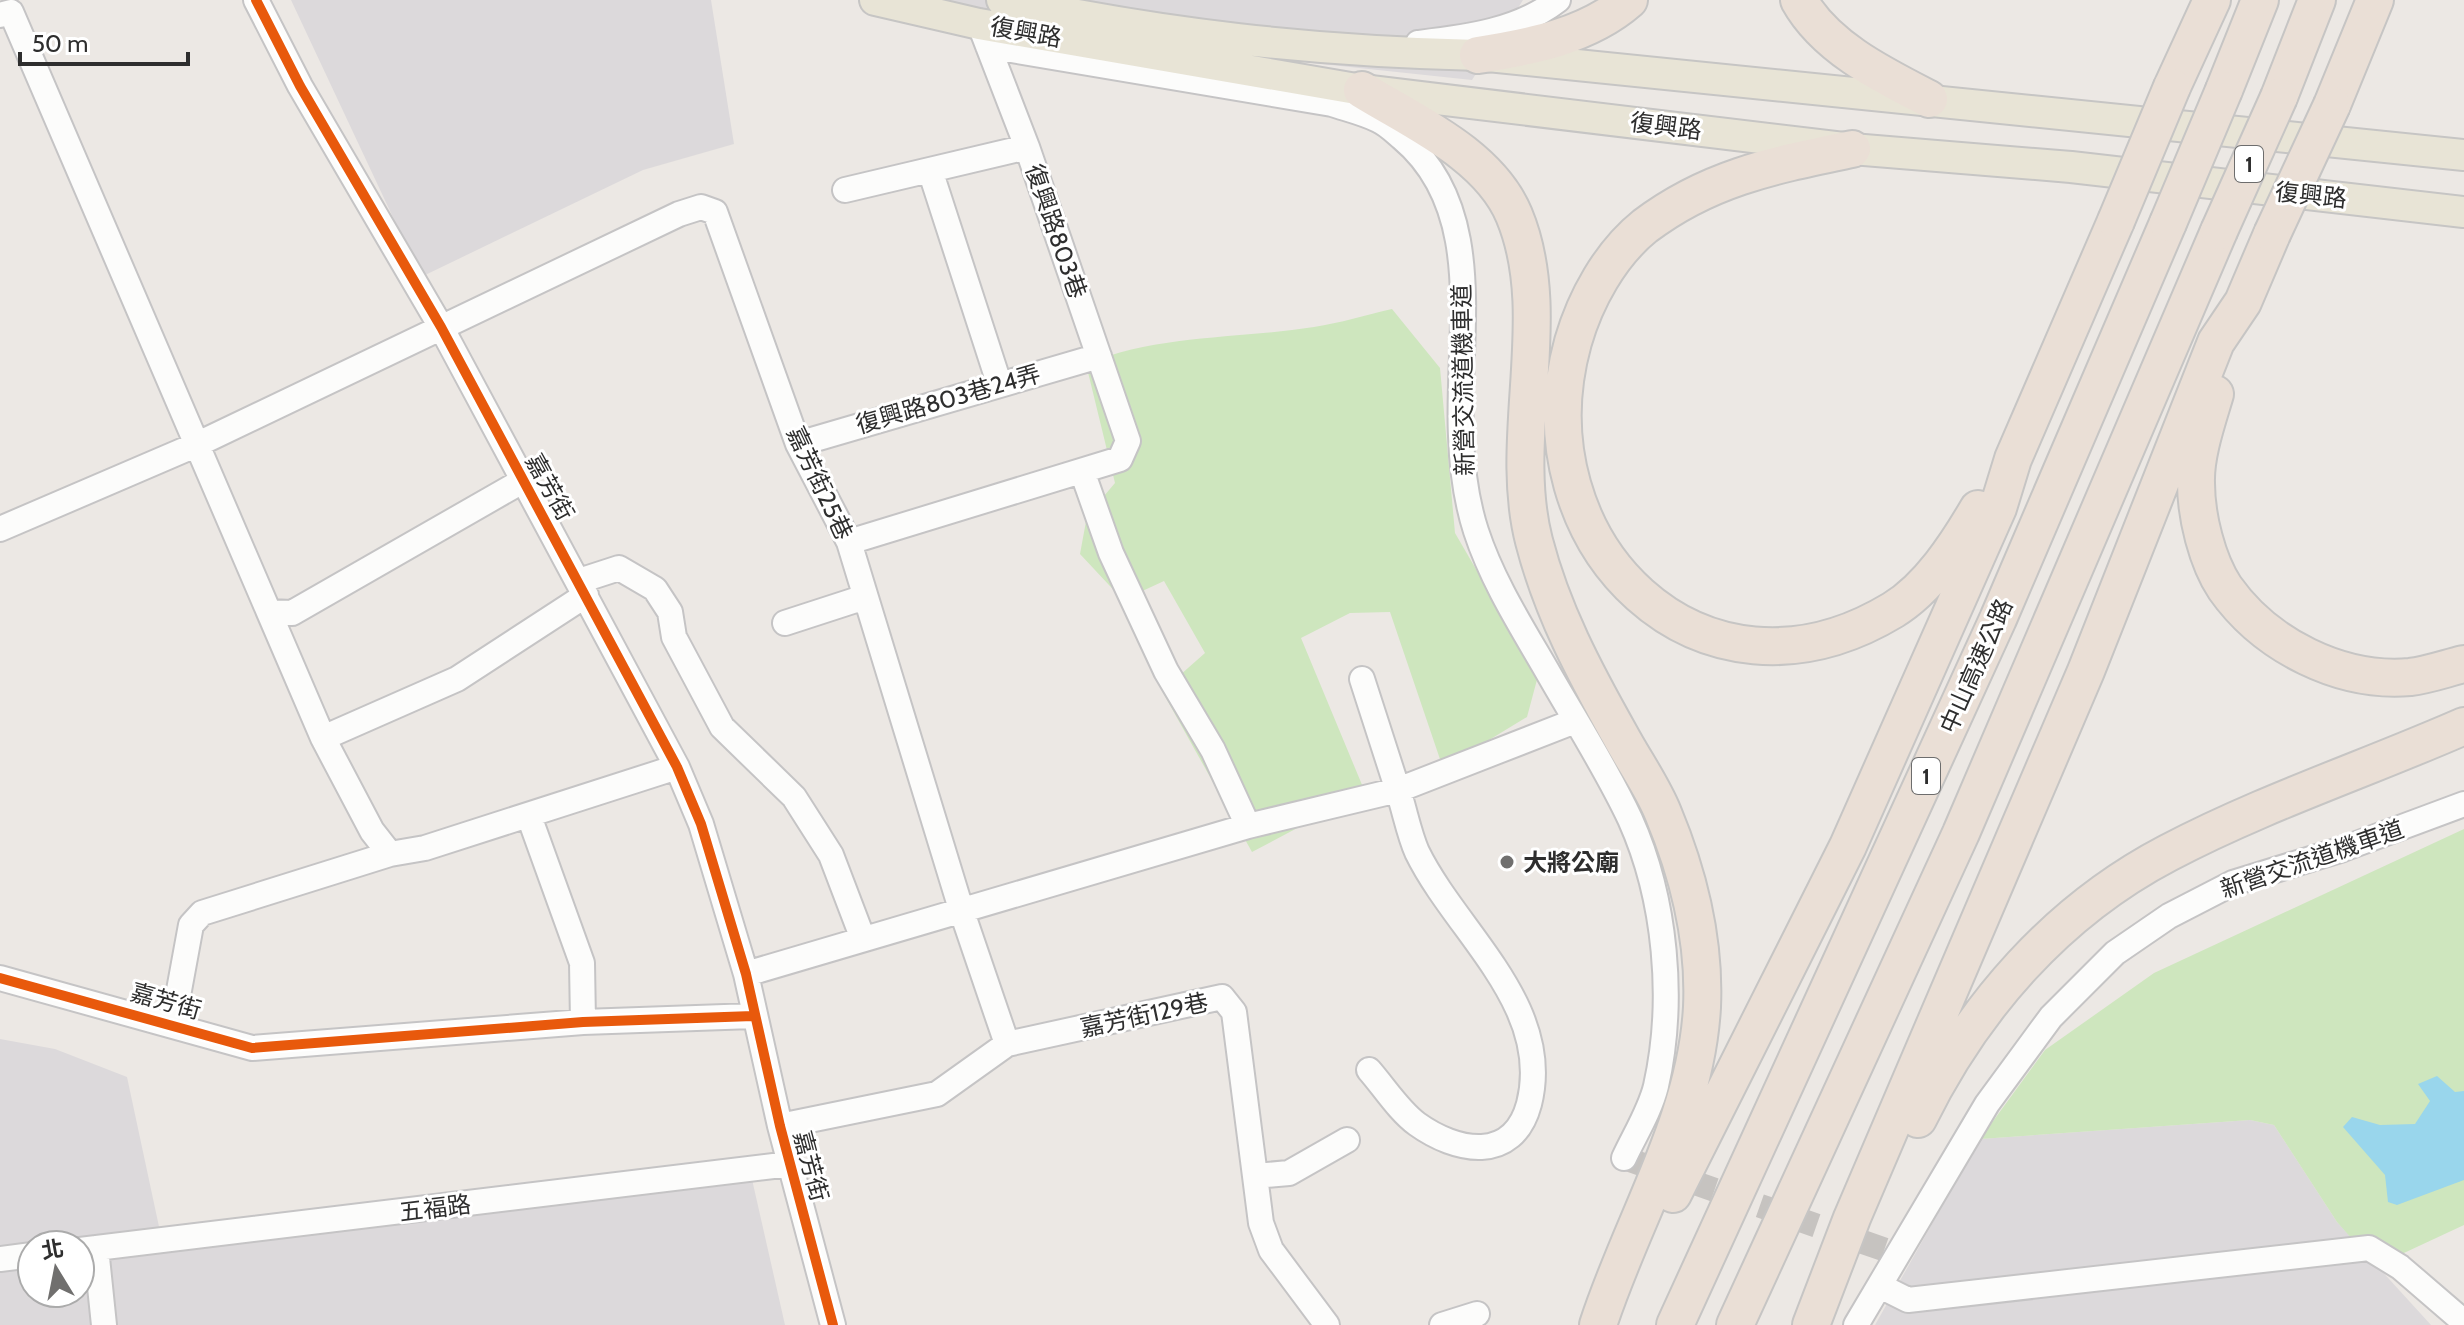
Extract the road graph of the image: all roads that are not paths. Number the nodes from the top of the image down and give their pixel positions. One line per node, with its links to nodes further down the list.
1 (256, 0): 24 (street, 嘉芳街)
2 (875, 0): 12 (main road, 復興路)
3 (1002, 0): 13 (main road, 復興路)
4 (1558, 0): 13 (street)
5 (1629, 0): 14 (highway)
6 (1799, 0): 16 (highway)
7 (2260, 0): 73 (highway, 中山高速公路 / 1, bridge)
8 (2317, 0): 74 (highway, 1, bridge)
9 (2375, 0): 23 (highway, bridge)
10 (2208, 6): 29 (highway, bridge)
11 (0, 15): 27 (street)
12 (983, 35): 15 (main road, 復興路); 17 (street, 復興路803巷); 40 (street, 新營交流道機車道)
13 (1347, 52): 14 (main road, 復興路)
14 (1478, 55): 16 (main road, 復興路)
15 (1362, 90): 18 (main road, 復興路); 72 (highway)
16 (1929, 99): 19 (main road, 復興路)
17 (1027, 147): 20 (street); 25 (street, 復興路803巷)
18 (1852, 149): 22 (main road, 復興路); 29 (highway)
19 (2464, 155)
20 (930, 170): 21 (street); 26 (street)
21 (845, 190)
22 (2464, 212)
23 (2243, 302): 38 (highway); 75 (highway)
24 (441, 327): 27 (street); 28 (street, 嘉芳街25巷); 31 (street, 嘉芳街)
25 (1099, 356): 26 (street, 復興路803巷24弄); 30 (street, 復興路803巷)
26 (999, 383): 28 (street, 復興路803巷24弄)
27 (198, 444): 32 (street); 36 (street)
28 (798, 444): 33 (street, 嘉芳街25巷)
29 (2013, 459): 72 (highway)
30 (1082, 471): 33 (street); 47 (street)
31 (524, 480): 34 (street, 嘉芳街); 36 (street)
32 (0, 529)
33 (849, 542): 35 (street, 嘉芳街25巷)
34 (583, 588): 42 (street); 43 (street, 嘉芳街); 50 (street)
35 (865, 597): 37 (street); 49 (street, 嘉芳街25巷)
36 (269, 612): 42 (street)
37 (785, 623)
38 (2464, 664)
39 (1362, 679): 44 (street)
40 (1575, 721): 44 (street); 60 (street, 新營交流道機車道)
41 (2464, 726): 76 (highway)
42 (323, 738): 48 (street)
43 (677, 767): 46 (street); 51 (street, 嘉芳街)
44 (1398, 790): 47 (street); 57 (street)
45 (2464, 804): 64 (street, 新營交流道機車道)
46 (529, 816): 48 (street); 54 (street)
47 (1248, 826): 49 (street)
48 (390, 854): 55 (street)
49 (961, 909): 50 (street); 56 (street, 嘉芳街25巷)
50 (863, 939): 51 (street)
51 (746, 974): 53 (street, 嘉芳街)
52 (0, 978): 55 (street, 嘉芳街)
53 (753, 1016): 54 (street, 嘉芳街); 58 (street, 嘉芳街)
54 (583, 1022): 55 (street, 嘉芳街)
55 (173, 1023)
56 (1007, 1044): 58 (street, 嘉芳街129巷); 62 (street, 嘉芳街129巷)
57 (1369, 1070)
58 (780, 1126): 61 (street, 嘉芳街)
59 (1347, 1140): 62 (street)
60 (1624, 1158)
61 (790, 1164): 63 (street, 五福路); 69 (street, 嘉芳街)
62 (1255, 1176): 70 (street, 嘉芳街129巷)
63 (96, 1248)
64 (1880, 1286): 67 (street); 77 (street, 新營交流道機車道)
65 (96, 1287): 68 (street)
66 (1477, 1314): 71 (street)
67 (2464, 1322)
68 (104, 1325)
69 (833, 1325)
70 (1327, 1325)
71 (1442, 1325)
72 (1600, 1325)
73 (1675, 1325)
74 (1735, 1325)
75 (1811, 1325)
76 (1818, 1325)
77 (1856, 1325)

